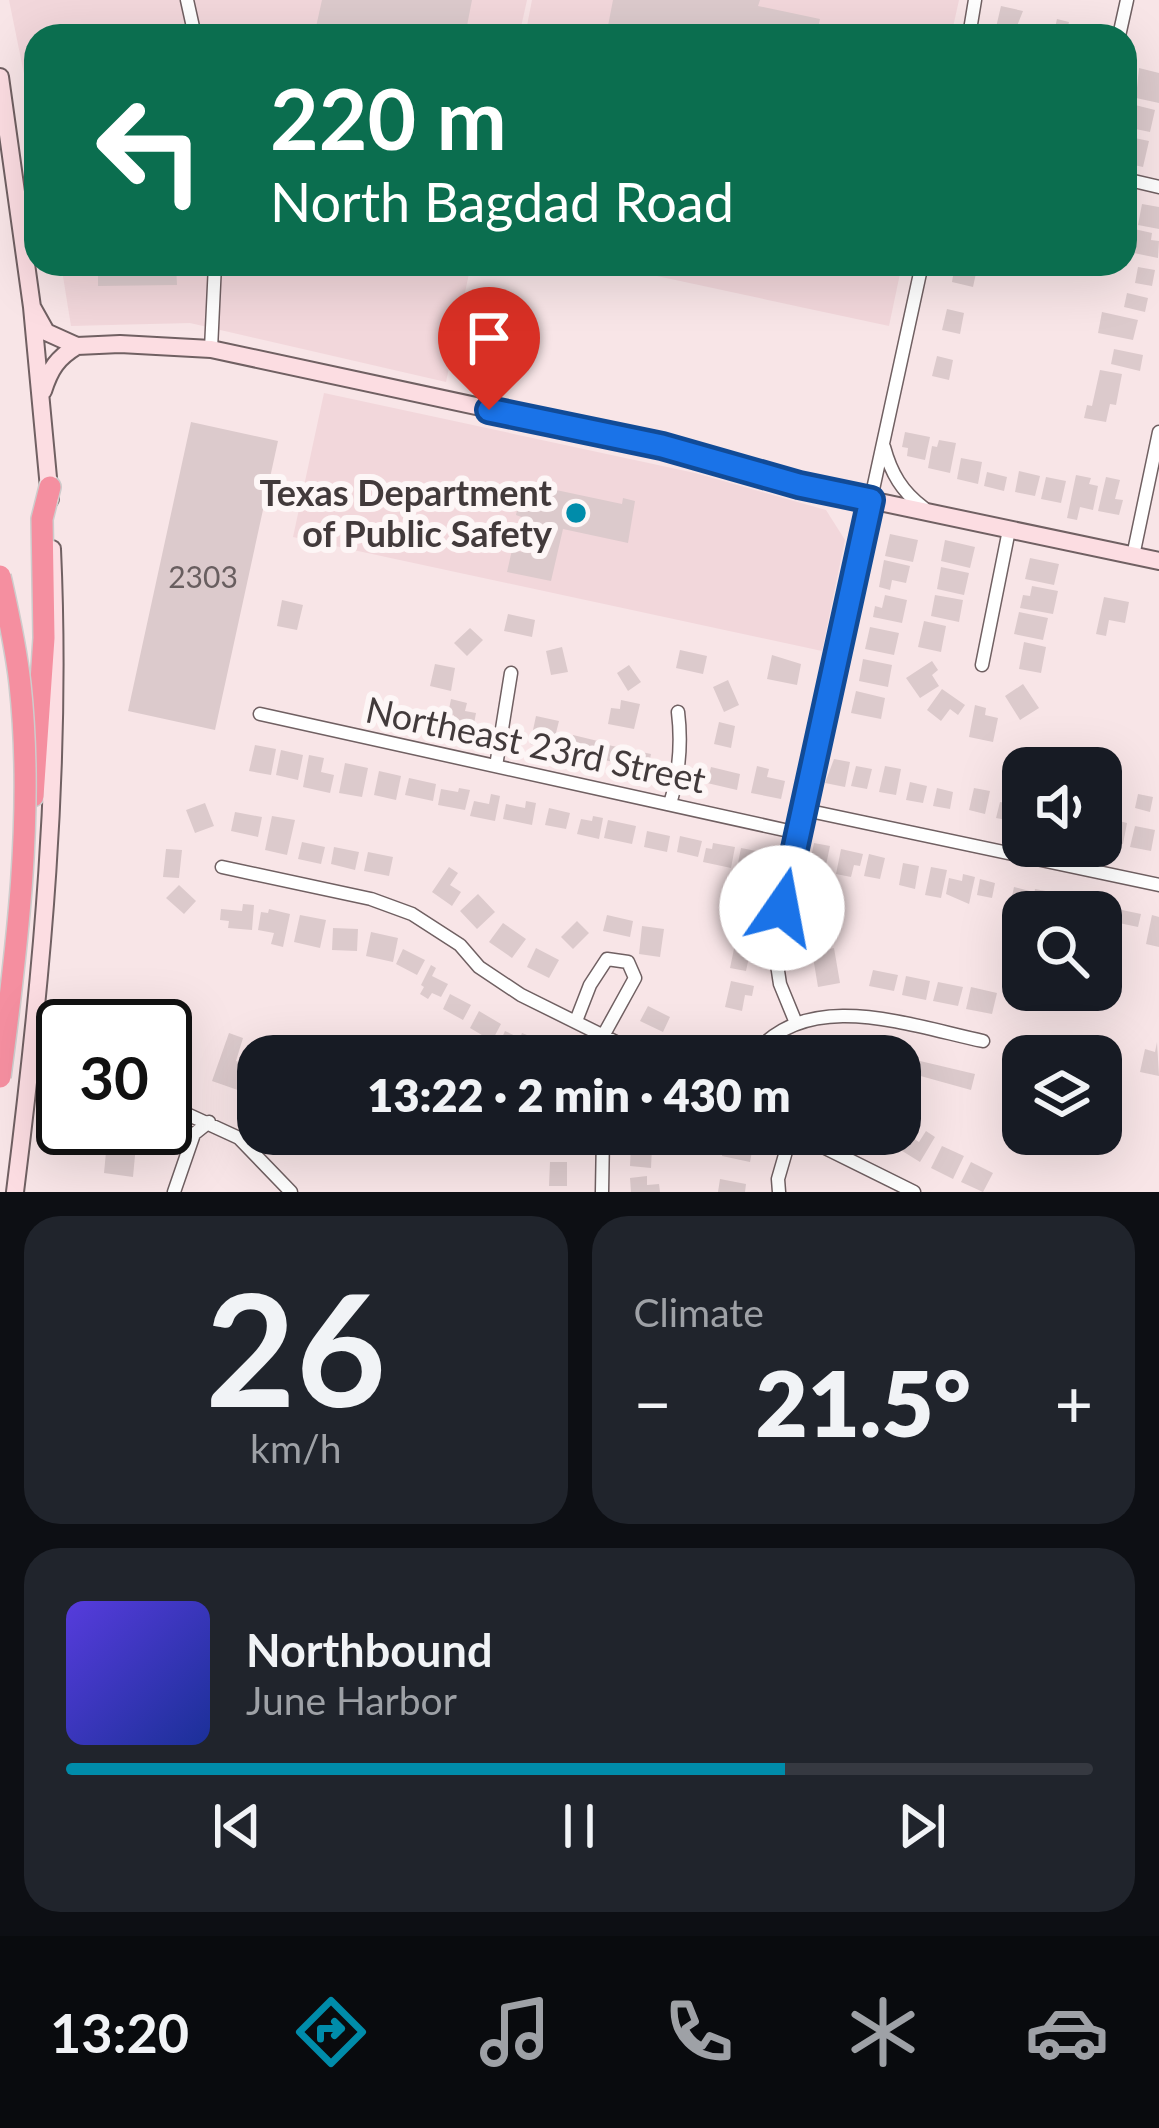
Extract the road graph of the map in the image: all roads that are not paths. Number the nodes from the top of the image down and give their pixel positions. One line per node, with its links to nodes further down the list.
1 (0, 77): 2 (street)
2 (24, 250)
3 (28, 276): 6 (street)
4 (214, 276): 8 (street)
5 (919, 276): 11 (street)
6 (32, 307): 7 (street); 9 (street)
7 (77, 346): 8 (street); 9 (street)
8 (211, 349): 13 (street)
9 (41, 397): 12 (street)
10 (1159, 431): 16 (street)
11 (882, 442): 13 (street); 14 (street)
12 (50, 487): 31 (highway); 42 (street)
13 (871, 500): 14 (street); 25 (street)
14 (930, 513): 15 (street)
15 (1009, 530): 16 (street); 19 (street)
16 (1133, 556): 17 (street)
17 (1159, 561)
18 (0, 576): 36 (highway, bridge)
19 (982, 665)
20 (511, 673): 23 (street)
21 (678, 712): 24 (street)
22 (260, 714): 23 (street, Northeast 23rd Street)
23 (496, 766): 24 (street, Northeast 23rd Street)
24 (670, 804): 26 (street, Northeast 23rd Street)
25 (805, 810): 26 (street); 28 (street)
26 (798, 833): 30 (street)
27 (222, 867): 29 (street)
28 (1159, 885)
29 (576, 1022): 32 (street); 33 (street)
30 (796, 1023): 34 (street); 35 (street)
31 (0, 1028)
32 (602, 1035)
33 (605, 1035)
34 (774, 1035)
35 (983, 1041)
36 (0, 1077)
37 (192, 1115): 38 (street)
38 (208, 1122): 43 (street); 44 (street)
39 (603, 1155): 45 (street)
40 (787, 1155): 46 (street)
41 (837, 1155): 47 (street)
42 (15, 1192)
43 (174, 1192)
44 (291, 1192)
45 (602, 1192)
46 (778, 1192)
47 (914, 1192)

